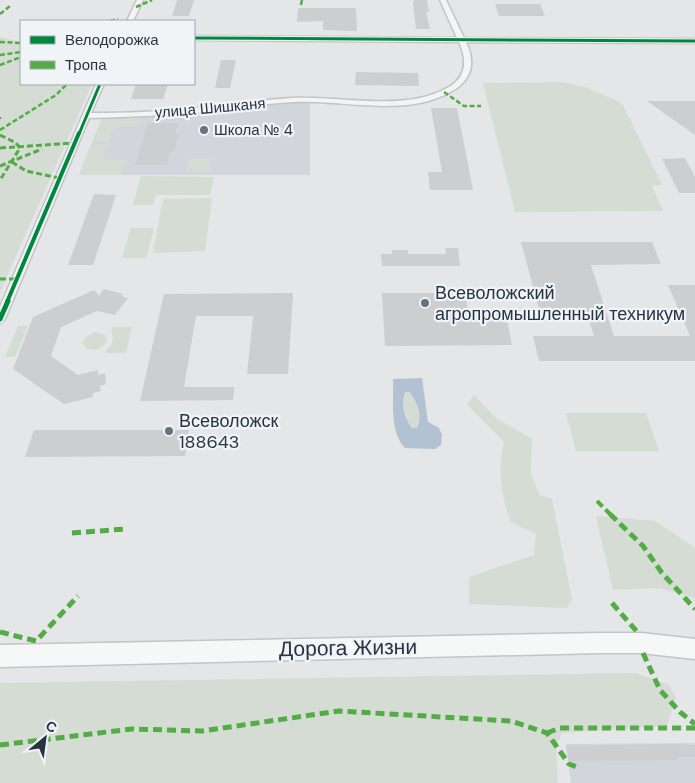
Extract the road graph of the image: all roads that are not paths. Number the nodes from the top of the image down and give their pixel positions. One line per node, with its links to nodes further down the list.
1 (140, 0): 3 (street)
2 (443, 0): 5 (street, улица Шишканя)
3 (130, 20)
4 (195, 38): 5 (street)
5 (461, 40): 6 (street); 8 (street, улица Шишканя)
6 (695, 41)
7 (100, 85): 8 (street)
8 (86, 116): 9 (street)
9 (0, 319)
10 (695, 649): 11 (main road, Дорога Жизни)
11 (0, 656)

